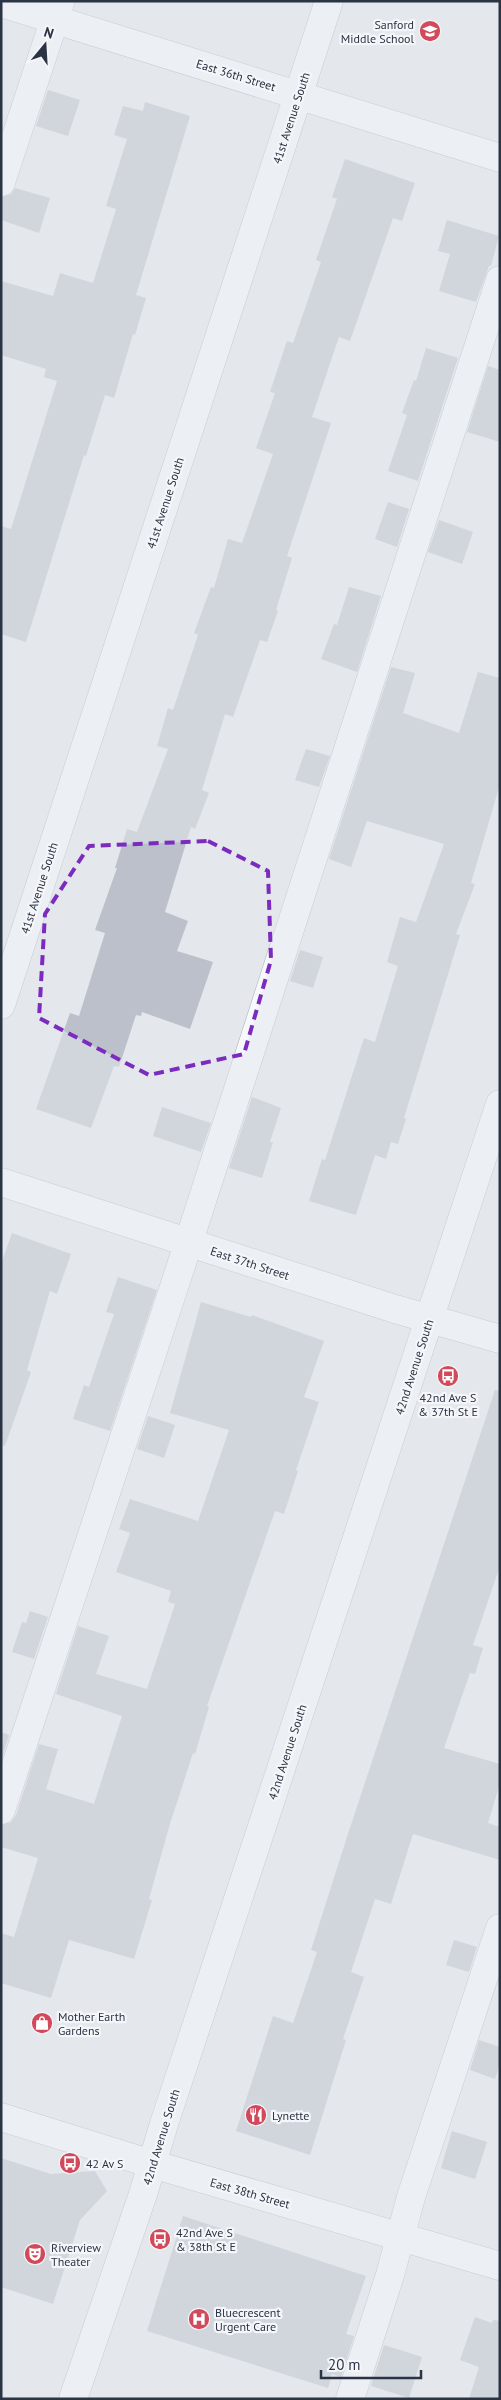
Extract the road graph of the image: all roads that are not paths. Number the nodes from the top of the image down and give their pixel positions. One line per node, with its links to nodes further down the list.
1 (329, 1): 4 (street, 41st Avenue South)
2 (1, 3): 3 (street, East 36th Street)
3 (58, 10): 4 (street, East 36th Street); 6 (street)
4 (298, 94): 5 (street, East 36th Street); 8 (street, 41st Avenue South)
5 (500, 158)
6 (1, 182)
7 (500, 280): 11 (street)
8 (1, 1004)
9 (500, 1104): 12 (street, 42nd Avenue South)
10 (1, 1182): 11 (street, East 37th Street)
11 (187, 1243): 12 (street, East 37th Street); 14 (street)
12 (430, 1318): 13 (street, East 37th Street); 17 (street, 42nd Avenue South)
13 (500, 1339)
14 (1, 1810)
15 (500, 1928): 18 (street)
16 (1, 2117): 17 (street, East 38th Street)
17 (152, 2164): 18 (street, East 38th Street); 20 (street, 42nd Avenue South)
18 (401, 2236): 19 (street, East 38th Street); 21 (street)
19 (500, 2266)
20 (72, 2399)
21 (350, 2399)

